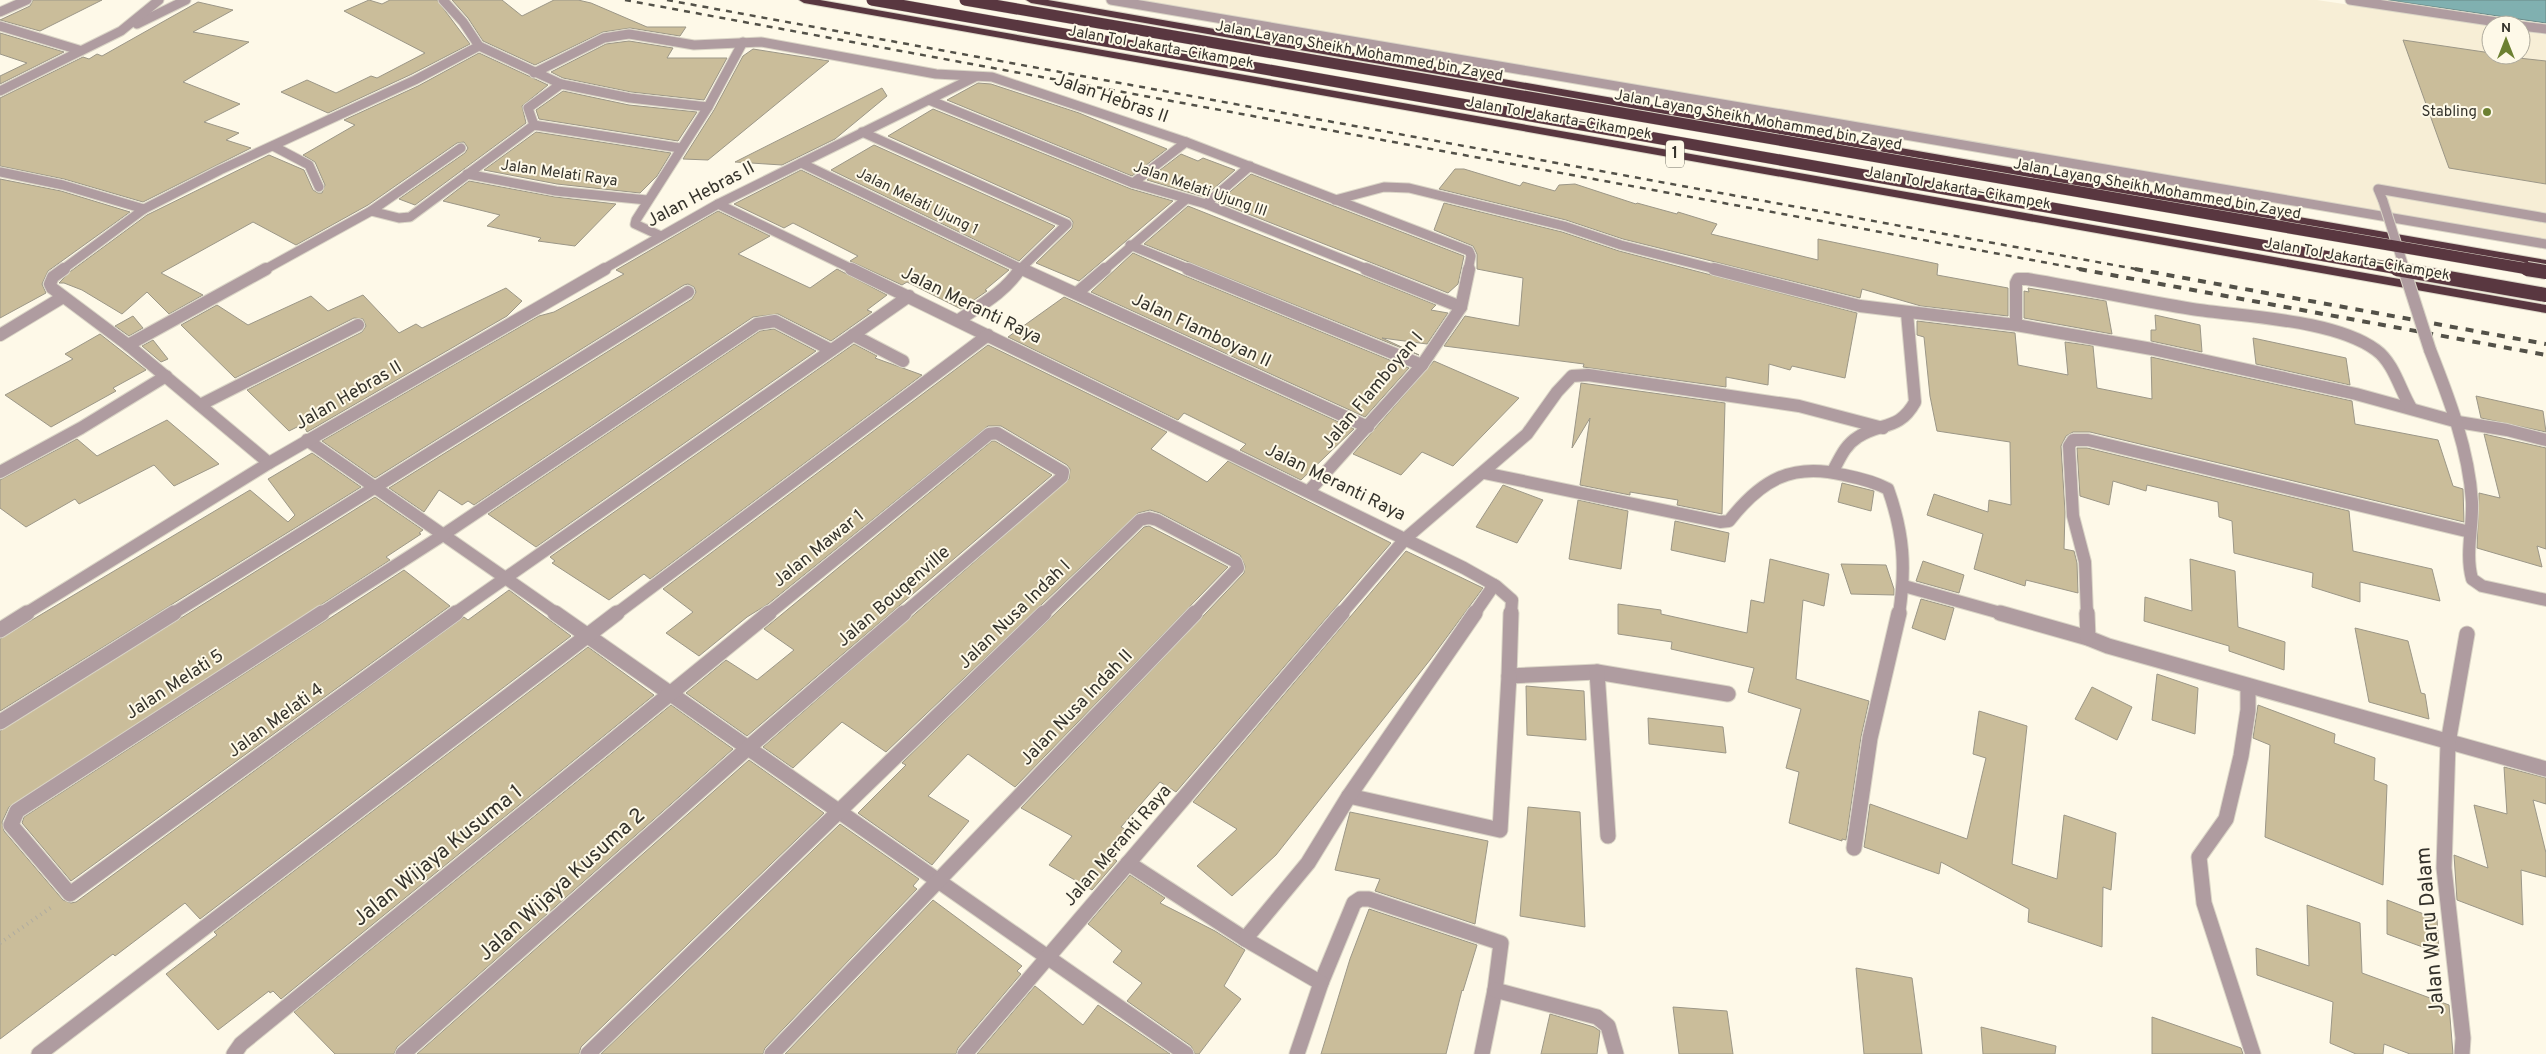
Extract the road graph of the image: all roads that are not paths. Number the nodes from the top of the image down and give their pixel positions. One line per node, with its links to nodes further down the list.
1 (27, 0): 11 (street)
2 (159, 0): 16 (street)
3 (186, 0): 16 (street)
4 (443, 0): 18 (street)
5 (804, 0): 59 (highway, Jalan Tol Jakarta–Cikampek / 1)
6 (872, 0): 55 (highway, Jalan Layang Sheikh Mohammed bin Zayed / 1, bridge)
7 (965, 0): 52 (highway, Jalan Layang Sheikh Mohammed bin Zayed / 1, bridge)
8 (1031, 0): 50 (highway, Jalan Tol Jakarta–Cikampek)
9 (1111, 0): 47 (street)
10 (2350, 0): 12 (street)
11 (0, 12)
12 (2481, 20)
13 (0, 26): 19 (street)
14 (2531, 27): 15 (street)
15 (2546, 29)
16 (121, 32): 19 (street)
17 (743, 42): 20 (street); 21 (street); 25 (street)
18 (480, 46): 20 (street); 29 (street)
19 (79, 50): 23 (street)
20 (534, 72): 22 (street)
21 (980, 75): 24 (street, Jalan Hebras II); 28 (street, Jalan Hebras II)
22 (561, 84): 25 (street); 26 (street)
23 (0, 91)
24 (929, 100): 27 (street, Jalan Hebras II); 36 (street, Jalan Melati Ujung III)
25 (708, 107): 31 (street)
26 (534, 125): 31 (street); 35 (street)
27 (862, 132): 32 (street, Jalan Hebras II); 51 (street)
28 (1186, 142): 33 (street, Jalan Hebras II); 36 (street)
29 (273, 146): 37 (street); 43 (street)
30 (461, 148): 44 (street)
31 (680, 148): 38 (street)
32 (801, 163): 41 (street, Jalan Hebras II); 51 (street, Jalan Melati Ujung 1)
33 (1250, 166): 40 (street, Jalan Hebras II); 42 (street)
34 (0, 172): 43 (street)
35 (467, 174): 38 (street, Jalan Melati Raya); 44 (street)
36 (1133, 183): 39 (street, Jalan Melati Ujung III)
37 (319, 187)
38 (647, 200): 46 (street)
39 (1185, 200): 42 (street, Jalan Melati Ujung III); 48 (street)
40 (1335, 200): 49 (street, Jalan Hebras II); 60 (street)
41 (718, 204): 46 (street, Jalan Hebras II); 56 (street, Jalan Meranti Raya)
42 (1206, 204): 58 (street, Jalan Melati Ujung III)
43 (144, 208): 57 (street)
44 (371, 211): 67 (street)
45 (2546, 218): 74 (street, bridge)
46 (661, 236): 78 (street, Jalan Hebras II)
47 (2546, 244)
48 (1130, 245): 54 (street); 70 (street)
49 (1471, 252): 58 (street, Jalan Flamboyan I)
50 (2546, 264)
51 (1020, 268): 54 (street, Jalan Flamboyan II); 61 (street)
52 (2546, 272)
53 (688, 292): 84 (street)
54 (1078, 293): 75 (street, Jalan Flamboyan II)
55 (2546, 295)
56 (908, 296): 61 (street, Jalan Meranti Raya); 65 (street, Jalan Melati 4)
57 (63, 297): 64 (street); 67 (street)
58 (1460, 307): 70 (street, Jalan Flamboyan I)
59 (2546, 309)
60 (1907, 312): 63 (street); 76 (street)
61 (958, 320): 66 (street, Jalan Meranti Raya)
62 (358, 325): 72 (street)
63 (2016, 325): 73 (street); 73 (street)
64 (0, 335)
65 (854, 335): 68 (street, Jalan Melati 4); 69 (street)
66 (988, 335): 85 (street, Jalan Meranti Raya); 96 (street)
67 (128, 346): 71 (street)
68 (831, 350): 87 (street); 90 (street, Jalan Melati 4)
69 (903, 361)
70 (1422, 365): 75 (street, Jalan Flamboyan I)
71 (166, 376): 72 (street); 82 (street)
72 (200, 405): 80 (street)
73 (2411, 408): 74 (street)
74 (2458, 422): 79 (street); 86 (street)
75 (1368, 427): 85 (street, Jalan Flamboyan I)
76 (1883, 428): 81 (street); 83 (street)
77 (991, 433): 101 (street, Jalan Mawar 1); 105 (street, Jalan Bougenville)
78 (307, 440): 80 (street, Jalan Hebras II); 84 (street)
79 (2546, 440)
80 (269, 463): 94 (street, Jalan Hebras II)
81 (1834, 471): 83 (street); 92 (street)
82 (0, 472)
83 (1484, 473): 88 (street)
84 (375, 486): 87 (street); 103 (street)
85 (1310, 491): 88 (street, Jalan Meranti Raya)
86 (2470, 532): 93 (street); 97 (street)
87 (443, 535): 90 (street); 113 (street, Jalan Melati 5)
88 (1406, 538): 91 (street); 111 (street, Jalan Meranti Raya)
89 (1236, 562): 108 (street, Jalan Nusa Indah I); 112 (street, Jalan Nusa Indah II)
90 (505, 578): 96 (street); 113 (street, Jalan Melati 4)
91 (1494, 584): 99 (street); 107 (street)
92 (1904, 586): 97 (street); 110 (street)
93 (2546, 600)
94 (0, 630)
95 (2467, 634): 104 (street, Jalan Waru Dalam)
96 (588, 635): 101 (street); 118 (street)
97 (2088, 638): 100 (street)
98 (1597, 672): 99 (street); 102 (street); 109 (street)
99 (1509, 676): 107 (street)
100 (2248, 686): 104 (street); 128 (street)
101 (670, 693): 105 (street); 119 (street, Jalan Wijaya Kusuma 1)
102 (1728, 694)
103 (0, 722)
104 (2448, 743): 106 (street); 129 (street, Jalan Waru Dalam)
105 (749, 747): 108 (street); 120 (street, Jalan Wijaya Kusuma 2)
106 (2546, 769)
107 (1348, 796): 114 (street)
108 (840, 811): 112 (street); 121 (street, Jalan Nusa Indah I)
109 (1608, 836)
110 (1854, 848)
111 (1128, 863): 114 (street); 115 (street, Jalan Meranti Raya)
112 (938, 879): 115 (street); 122 (street)
113 (70, 894)
114 (1245, 939): 116 (street)
115 (1048, 956): 123 (street, Jalan Meranti Raya); 124 (street)
116 (1321, 983): 117 (street); 125 (street)
117 (1495, 990): 126 (street); 127 (street)
118 (39, 1054)
119 (234, 1054)
120 (403, 1054)
121 (588, 1054)
122 (772, 1054)
123 (965, 1054)
124 (1186, 1054)
125 (1297, 1054)
126 (1482, 1054)
127 (1616, 1054)
128 (2253, 1054)
129 (2462, 1054)

